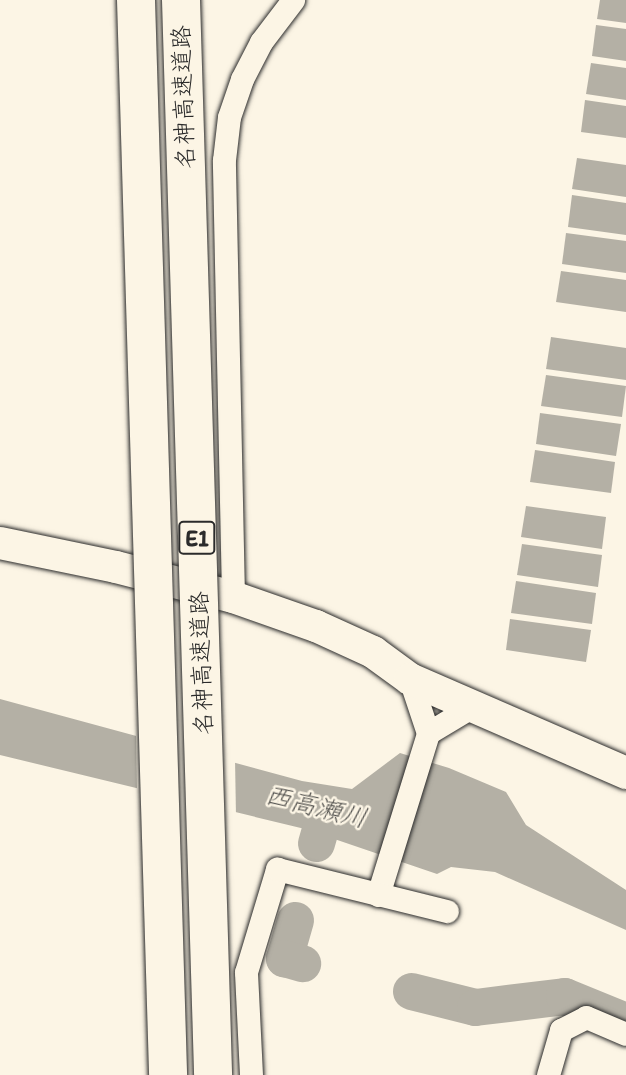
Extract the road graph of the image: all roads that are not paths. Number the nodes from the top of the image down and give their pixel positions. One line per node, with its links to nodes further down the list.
1 (136, 0): 13 (highway, 名神高速道路 / E1, bridge)
2 (180, 0): 14 (highway, 名神高速道路 / E1, bridge)
3 (293, 0): 5 (street)
4 (0, 543): 5 (street)
5 (233, 597): 6 (street)
6 (410, 679): 7 (street); 8 (street)
7 (473, 706): 8 (street); 9 (street)
8 (428, 733): 10 (street)
9 (626, 773)
10 (378, 895): 11 (street); 15 (street)
11 (447, 911)
12 (626, 1034): 16 (street)
13 (168, 1075)
14 (213, 1075)
15 (251, 1075)
16 (548, 1075)

